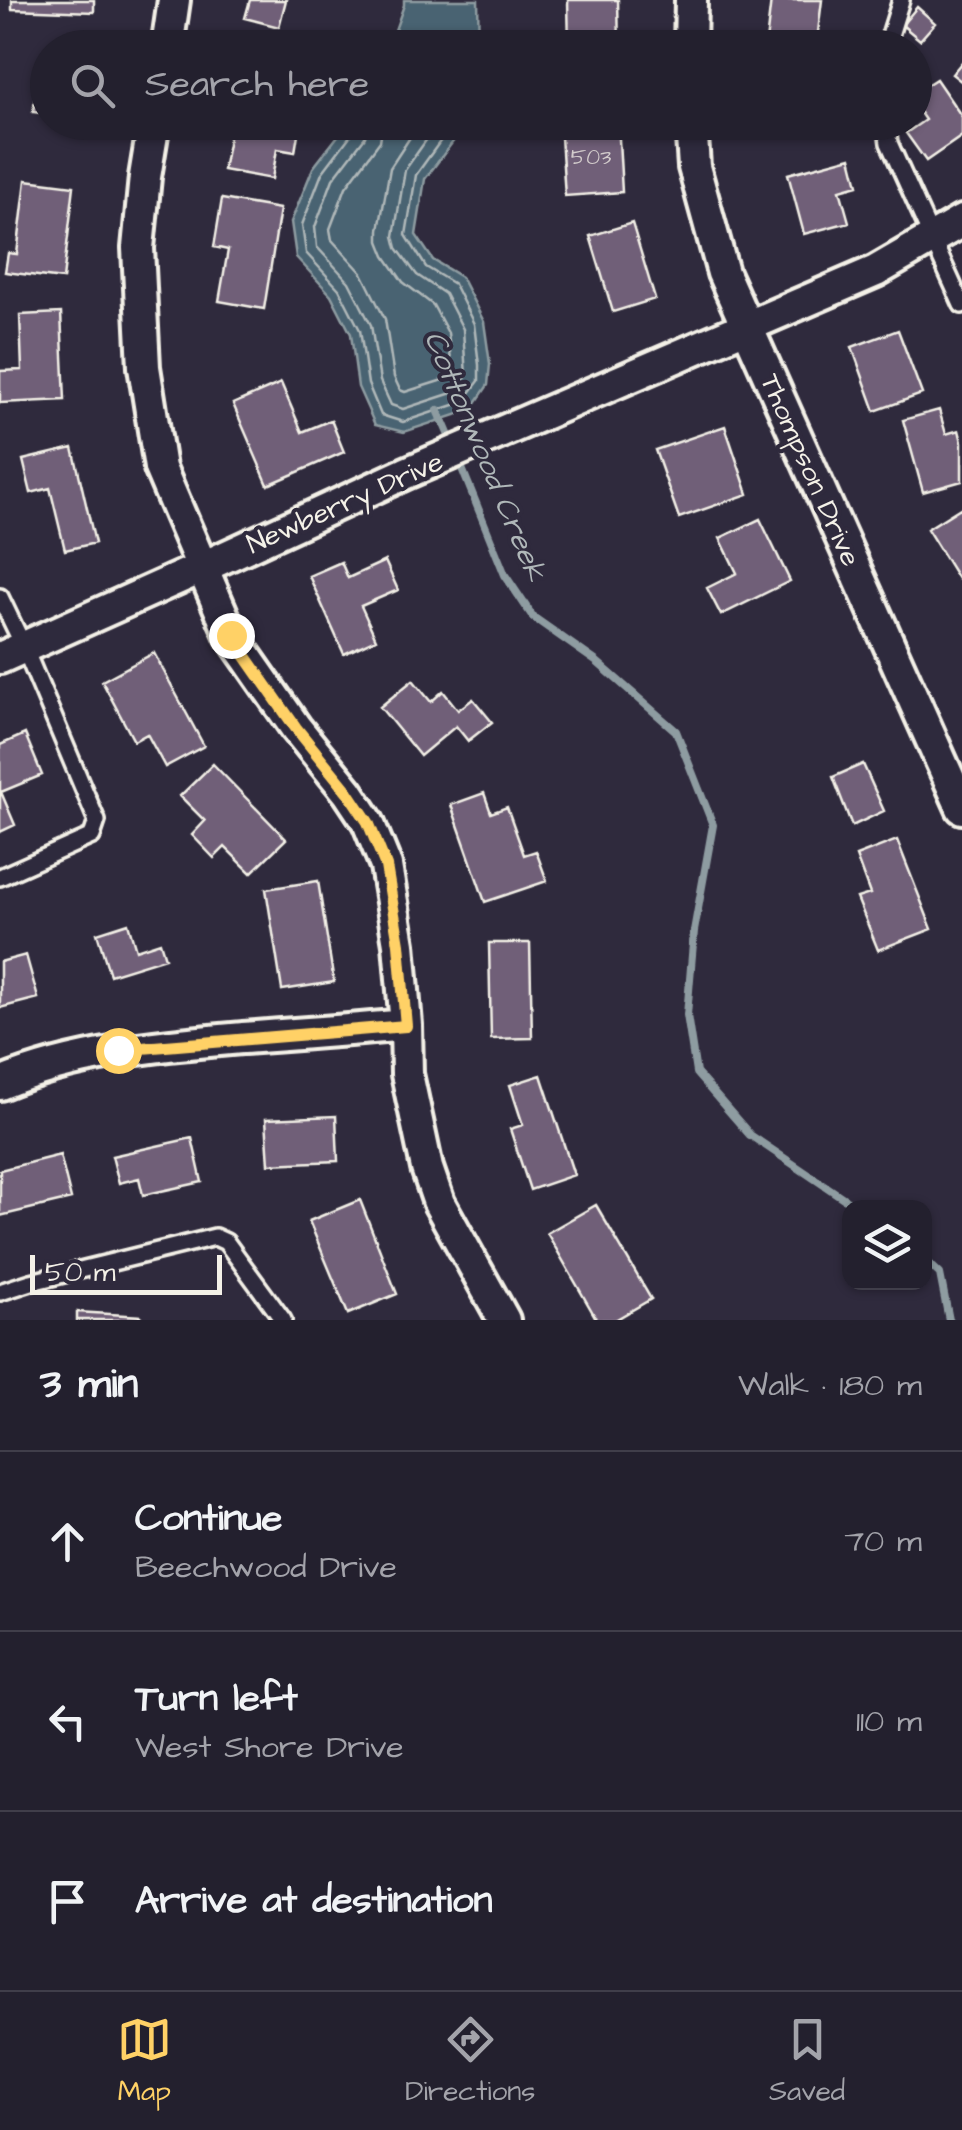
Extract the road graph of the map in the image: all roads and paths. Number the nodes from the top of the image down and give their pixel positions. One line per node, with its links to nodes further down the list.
1 (174, 0): 4 (street)
2 (691, 0): 5 (street)
3 (901, 0): 6 (lane)
4 (170, 30)
5 (690, 30)
6 (892, 30)
7 (151, 140): 14 (street)
8 (693, 140): 13 (street, Thompson Drive)
9 (889, 140): 11 (lane)
10 (962, 222): 11 (street, Newberry Drive)
11 (931, 240): 12 (lane); 13 (street, Newberry Drive)
12 (962, 306)
13 (747, 328): 14 (street, Newberry Drive); 17 (street, Thompson Drive)
14 (201, 568): 16 (street, Newberry Drive); 20 (street)
15 (0, 597): 16 (lane)
16 (12, 653): 19 (lane)
17 (949, 747): 18 (street, Thompson Drive)
18 (962, 808)
19 (0, 877)
20 (406, 1026): 21 (street); 24 (street)
21 (0, 1084)
22 (0, 1292): 23 (lane)
23 (283, 1320)
24 (504, 1320)

